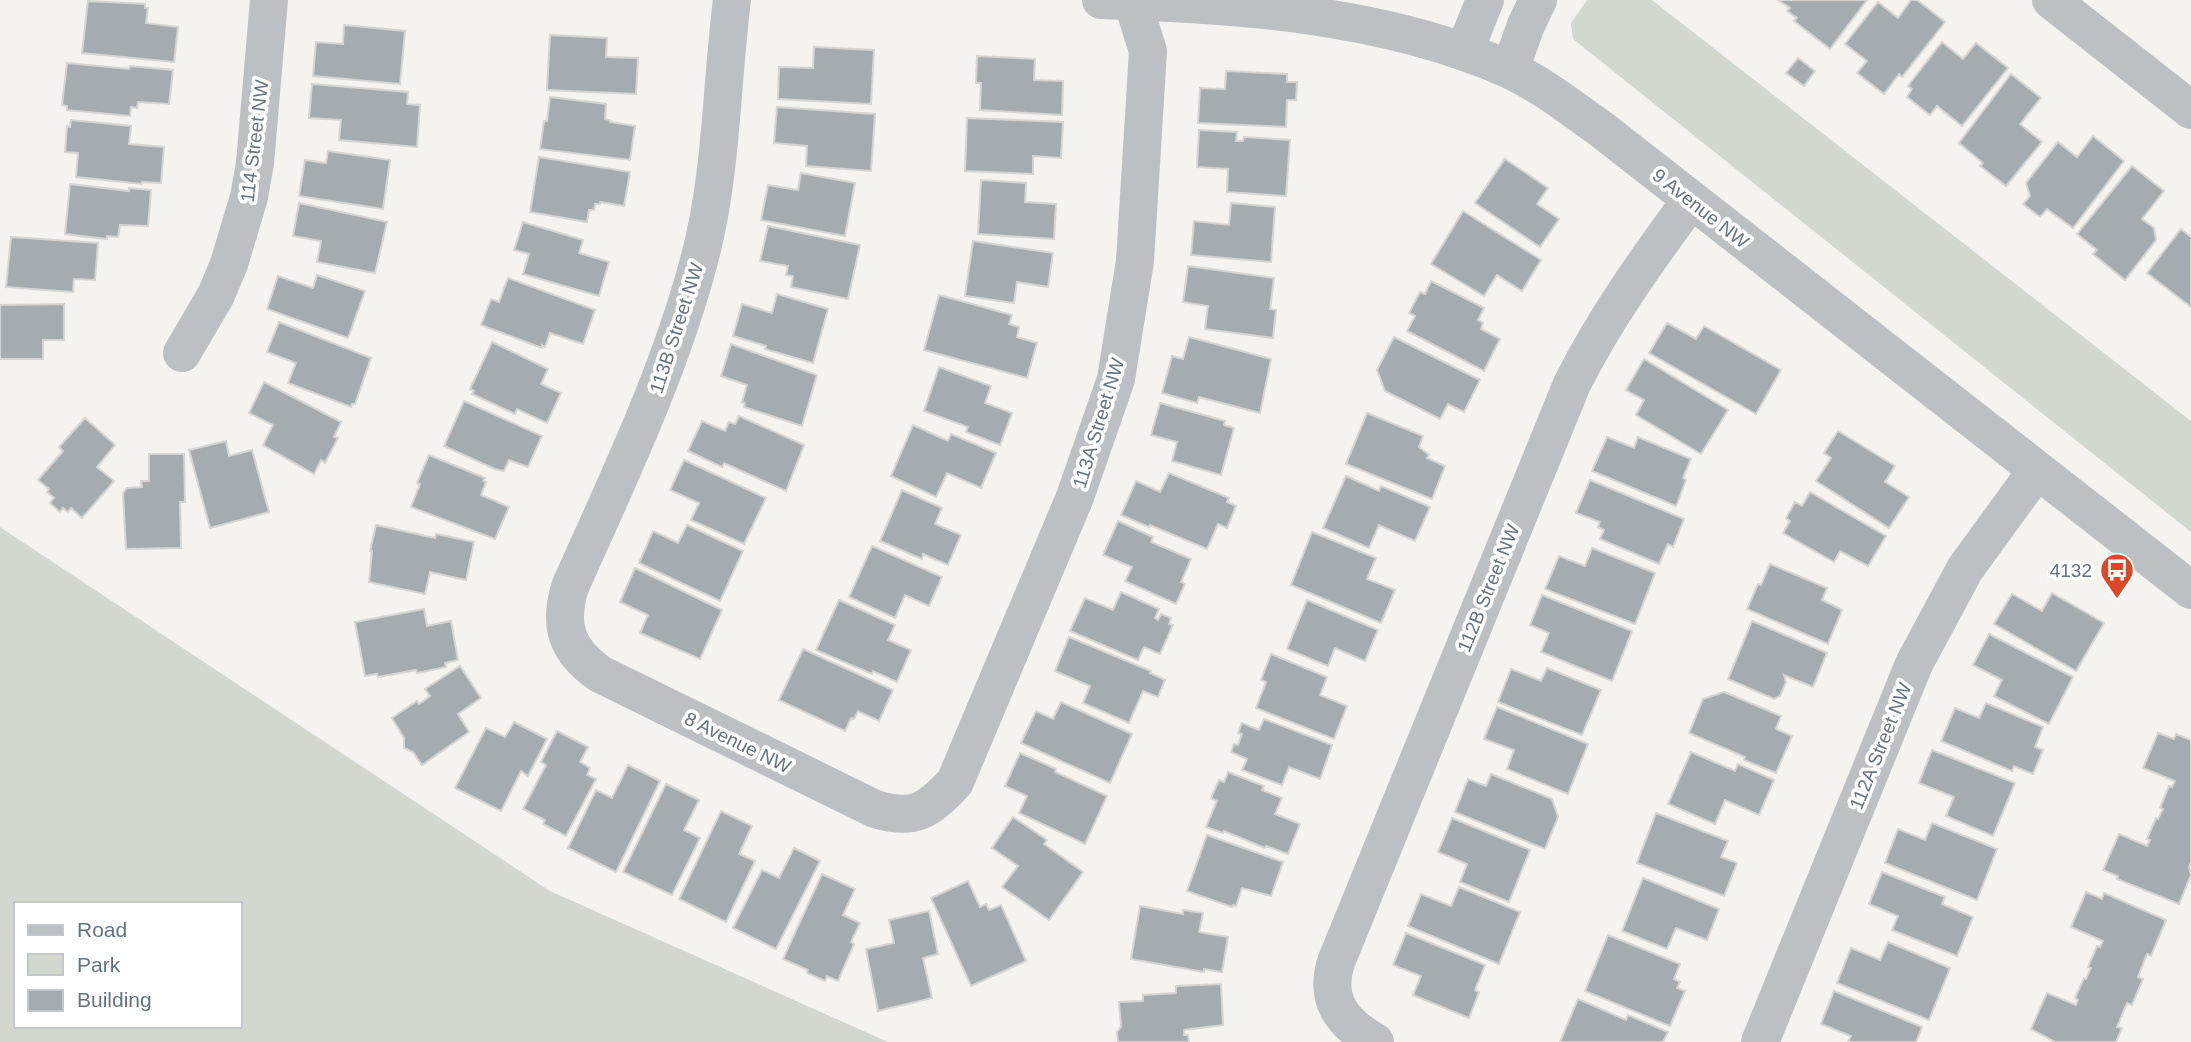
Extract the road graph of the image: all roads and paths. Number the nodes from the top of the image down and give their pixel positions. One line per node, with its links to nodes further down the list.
1 (269, 0): 11 (street, 114 Street NW)
2 (732, 0): 14 (street, 113B Street NW)
3 (1122, 0): 7 (street, 9 Avenue NW); 15 (street, 113A Street NW)
4 (1485, 0): 7 (street)
5 (1538, 0): 8 (street)
6 (2051, 0): 9 (street)
7 (1464, 52): 8 (street, 9 Avenue NW)
8 (1510, 70): 10 (street, 9 Avenue NW)
9 (2191, 110)
10 (1691, 200): 12 (street, 9 Avenue NW); 16 (street, 112B Street NW)
11 (182, 353)
12 (2037, 470): 13 (street, 9 Avenue NW); 17 (street, 112A Street NW)
13 (2191, 590)
14 (568, 639): 15 (street, 8 Avenue NW)
15 (924, 811)
16 (1375, 1042)
17 (1760, 1042)

